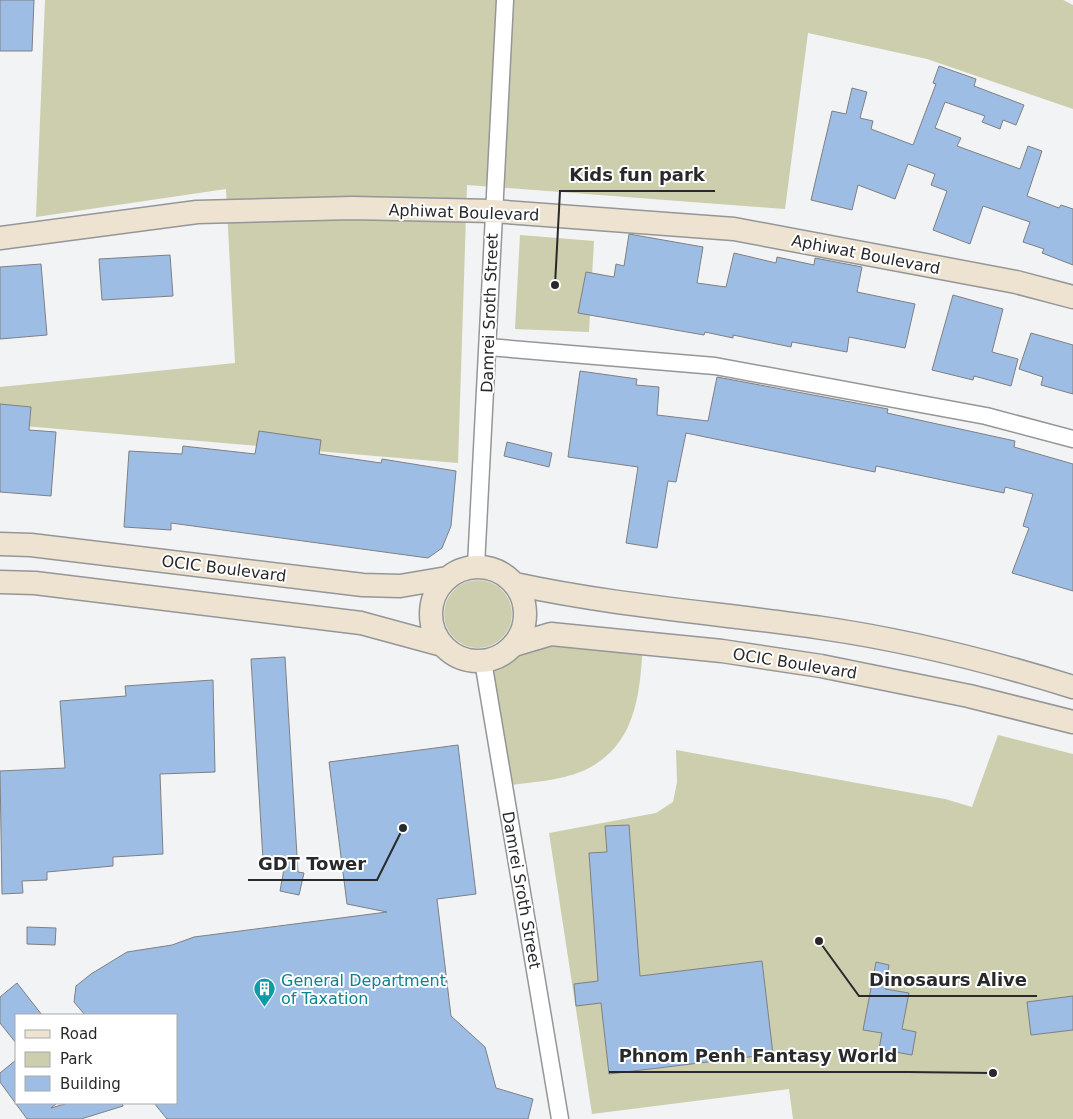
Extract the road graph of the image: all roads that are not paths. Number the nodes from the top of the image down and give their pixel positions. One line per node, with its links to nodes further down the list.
1 (505, 0): 2 (street, Damrei Sroth Street)
2 (492, 211): 3 (street, Aphiwat Boulevard); 4 (street, Aphiwat Boulevard); 5 (street, Damrei Sroth Street)
3 (0, 238)
4 (1073, 297)
5 (488, 347): 6 (street); 8 (street, Damrei Sroth Street)
6 (1073, 440)
7 (0, 544): 9 (street, OCIC Boulevard)
8 (476, 566): 9 (street); 11 (street)
9 (447, 578): 12 (street)
10 (0, 582): 12 (street)
11 (515, 584): 13 (street); 15 (street)
12 (442, 645): 14 (street)
13 (514, 645): 14 (street); 16 (street, OCIC Boulevard)
14 (483, 661): 17 (street, Damrei Sroth Street)
15 (1073, 686)
16 (1073, 722)
17 (560, 1119)

